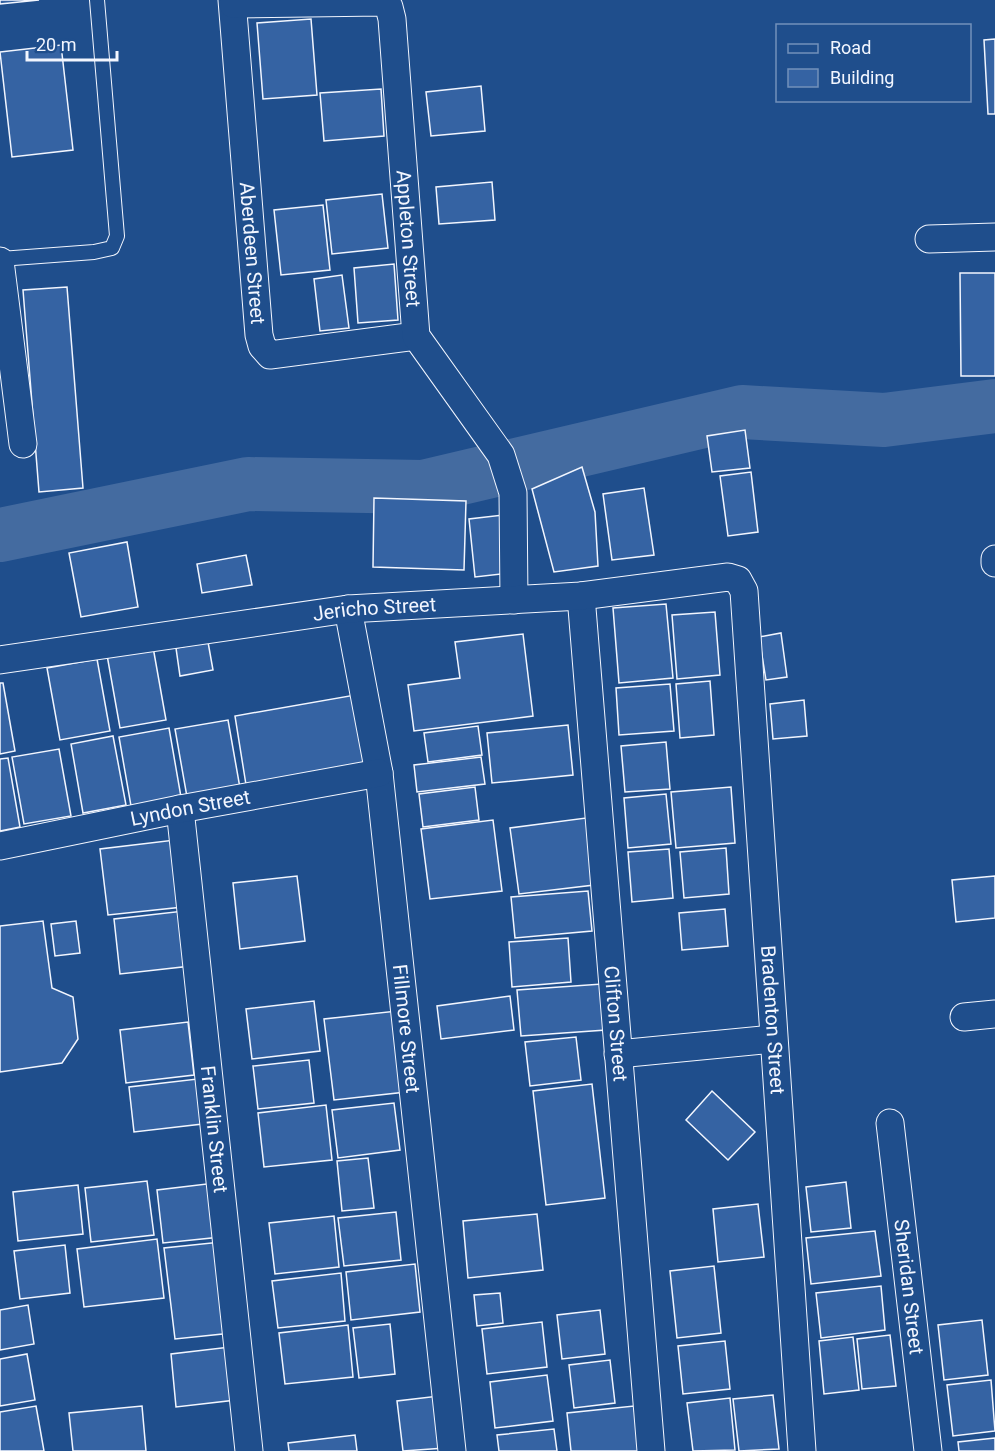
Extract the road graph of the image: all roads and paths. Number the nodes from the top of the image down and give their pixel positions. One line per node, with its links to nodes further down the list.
1 (97, 0): 5 (lane)
2 (232, 2): 6 (street, Appleton Street); 6 (street, Aberdeen Street)
3 (995, 237): 4 (street)
4 (929, 239)
5 (0, 260): 7 (street)
6 (416, 336): 12 (street, Appleton Street)
7 (23, 444)
8 (995, 559): 9 (street)
9 (995, 563)
10 (744, 591): 11 (street, Jericho Street); 20 (street, Bradenton Street)
11 (581, 596): 12 (street, Jericho Street); 21 (street, Clifton Street)
12 (514, 600): 13 (street, Jericho Street)
13 (348, 609): 14 (street, Jericho Street); 15 (street, Fillmore Street)
14 (0, 660)
15 (379, 773): 16 (street, Lyndon Street); 24 (street, Fillmore Street)
16 (180, 809): 17 (street, Lyndon Street); 23 (street, Franklin Street)
17 (0, 846)
18 (995, 1014): 19 (street)
19 (964, 1017)
20 (773, 1038): 21 (street); 26 (street, Bradenton Street)
21 (618, 1054): 25 (street, Clifton Street)
22 (890, 1123): 27 (street, Sheridan Street)
23 (249, 1451)
24 (452, 1451)
25 (651, 1451)
26 (802, 1451)
27 (928, 1451)

